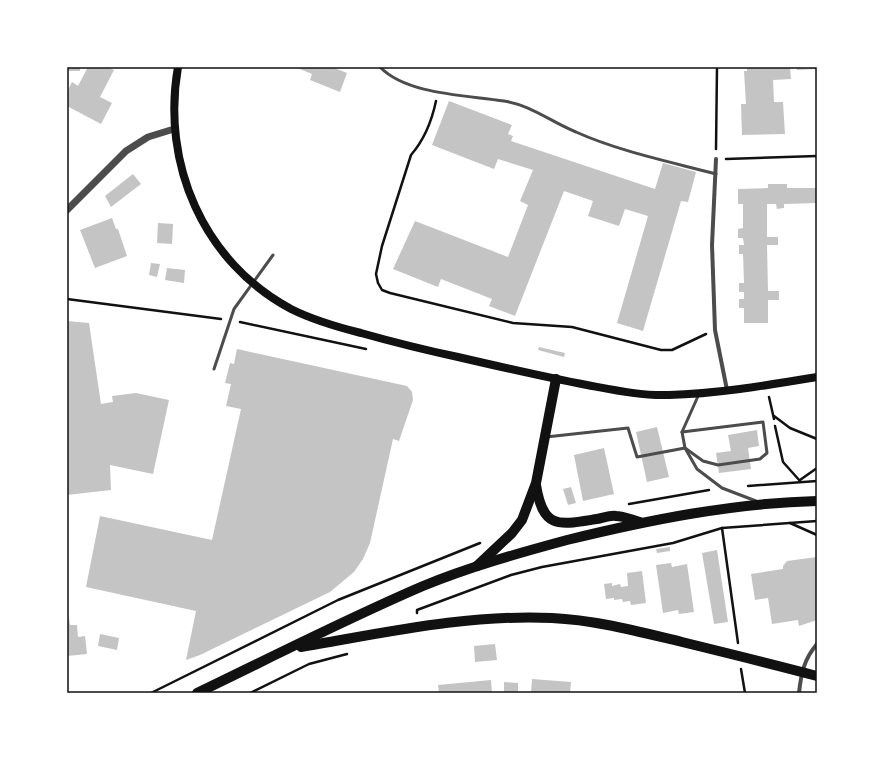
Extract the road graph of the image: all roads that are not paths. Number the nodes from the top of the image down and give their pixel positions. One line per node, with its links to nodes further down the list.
1 (178, 67): 3 (main road)
2 (380, 67): 5 (lane)
3 (174, 129): 6 (street); 8 (main road)
4 (716, 159): 5 (street)
5 (716, 174): 12 (street)
6 (67, 210)
7 (273, 255): 8 (lane)
8 (254, 284): 9 (lane); 11 (main road)
9 (214, 369)
10 (815, 377): 12 (main road)
11 (556, 379): 13 (main road); 15 (main road)
12 (726, 390): 13 (main road)
13 (700, 393): 14 (lane)
14 (682, 432): 16 (lane); 16 (lane)
15 (544, 437): 16 (lane); 17 (main road)
16 (685, 448): 19 (lane)
17 (536, 483): 20 (main road); 21 (main road)
18 (817, 501): 19 (main road)
19 (763, 504): 20 (main road)
20 (644, 523): 21 (main road)
21 (475, 568): 23 (main road)
22 (817, 644): 24 (street)
23 (287, 650): 24 (main road); 26 (main road)
24 (802, 672): 25 (main road); 27 (street)
25 (817, 676)
26 (197, 693)
27 (799, 693)

